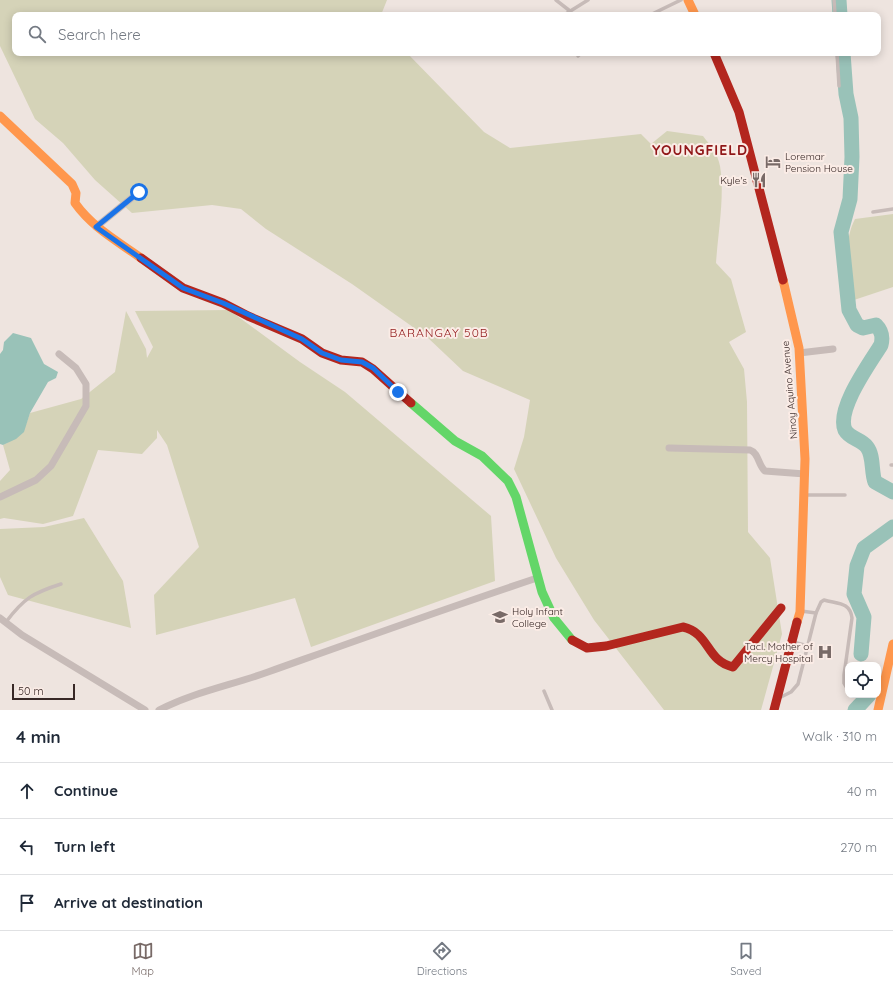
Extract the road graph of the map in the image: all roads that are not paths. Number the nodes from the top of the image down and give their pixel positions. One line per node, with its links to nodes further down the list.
1 (556, 0): 6 (lane)
2 (588, 0): 6 (lane)
3 (681, 0): 7 (lane)
4 (688, 0): 8 (street)
5 (834, 0): 9 (lane)
6 (570, 11)
7 (656, 12)
8 (694, 12)
9 (835, 12)
10 (715, 56): 19 (street, Ninoy Aquino Avenue)
11 (837, 56): 12 (lane)
12 (839, 86)
13 (0, 116): 17 (street)
14 (139, 192): 17 (street)
15 (893, 209): 16 (lane)
16 (873, 212)
17 (96, 227): 26 (street)
18 (833, 349): 19 (street)
19 (799, 353): 22 (street, Ninoy Aquino Avenue)
20 (59, 354): 25 (street)
21 (669, 448): 22 (street)
22 (805, 474): 23 (street, Ninoy Aquino Avenue)
23 (805, 494): 24 (lane); 29 (street, Ninoy Aquino Avenue)
24 (845, 495)
25 (0, 497)
26 (538, 578): 28 (street); 41 (street)
27 (61, 584): 31 (lane)
28 (781, 608)
29 (800, 612): 30 (lane); 32 (street, Ninoy Aquino Avenue)
30 (816, 613): 34 (lane); 35 (lane)
31 (3, 620): 40 (street)
32 (793, 642): 34 (lane); 39 (street, Ninoy Aquino Avenue)
33 (893, 644): 44 (street)
34 (808, 646): 39 (lane)
35 (846, 662)
36 (845, 668): 37 (lane)
37 (845, 686)
38 (544, 691): 42 (lane)
39 (778, 698): 43 (street, Ninoy Aquino Avenue)
40 (145, 710)
41 (159, 710)
42 (552, 710)
43 (774, 710)
44 (878, 710)

